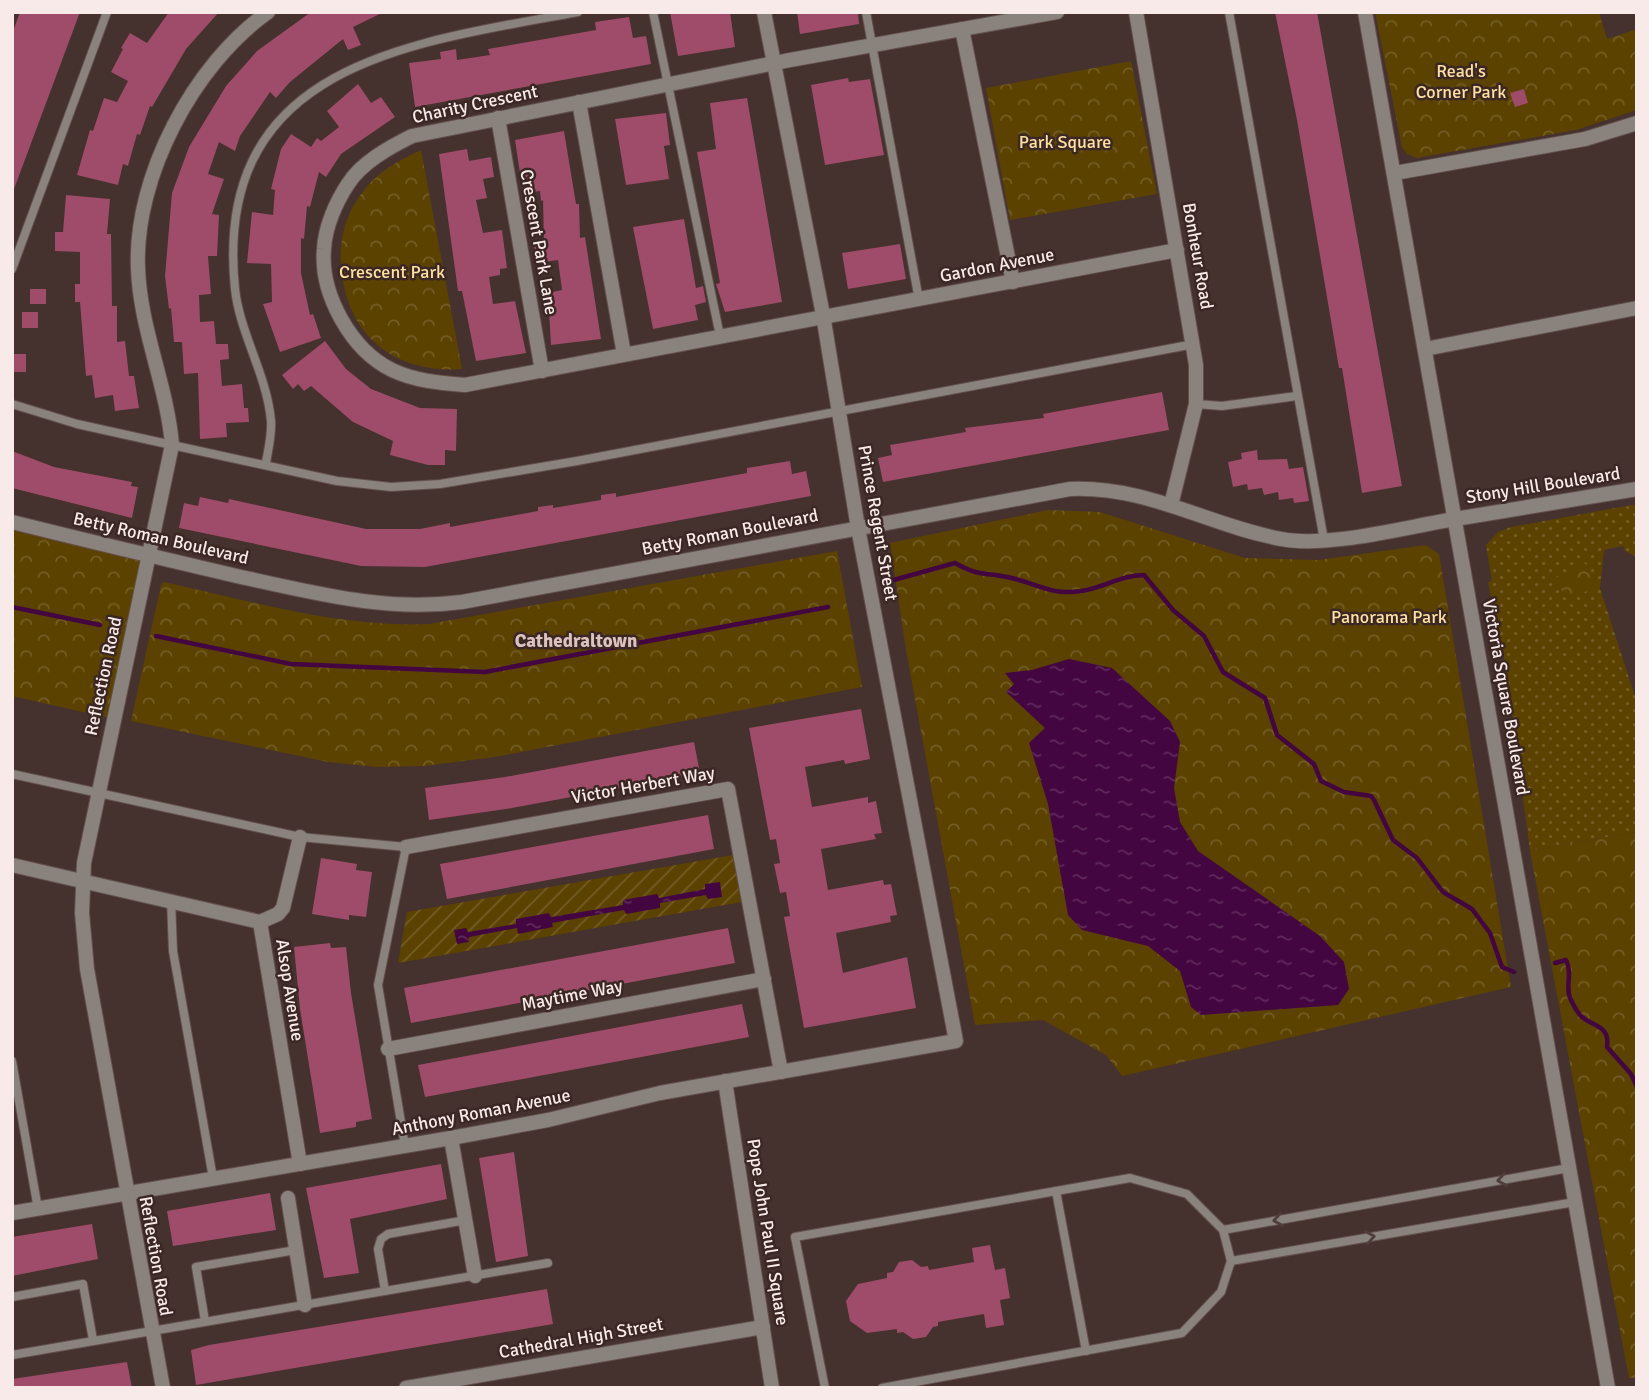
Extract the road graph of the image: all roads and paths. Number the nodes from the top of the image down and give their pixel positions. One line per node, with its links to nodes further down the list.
1 (107, 12): 20 (lane)
2 (268, 12): 34 (street, Reflection Road)
3 (578, 12): 35 (lane)
4 (653, 12): 14 (lane)
5 (764, 12): 13 (street, Prince Regent Street)
6 (866, 12): 12 (lane)
7 (1057, 12): 11 (street, Charity Crescent)
8 (1136, 12): 19 (street, Bonheur Road)
9 (1229, 12): 30 (lane)
10 (1365, 12): 18 (street, Victoria Square Boulevard)
11 (962, 29): 12 (street, Charity Crescent); 21 (street)
12 (872, 45): 13 (street, Charity Crescent); 22 (lane)
13 (773, 63): 14 (street, Charity Crescent); 24 (street, Prince Regent Street)
14 (666, 85): 15 (street, Charity Crescent); 25 (lane)
15 (579, 102): 16 (street, Charity Crescent); 28 (street)
16 (498, 118): 29 (street, Crescent Park Lane); 29 (street, Charity Crescent)
17 (1637, 123): 18 (street)
18 (1395, 173): 27 (street, Victoria Square Boulevard)
19 (1177, 250): 21 (street, Gardon Avenue); 26 (street, Bonheur Road)
20 (12, 269)
21 (1013, 282): 22 (street, Gardon Avenue)
22 (919, 300): 24 (street, Gardon Avenue)
23 (1637, 309): 27 (street)
24 (823, 316): 25 (street, Charity Crescent); 33 (street, Prince Regent Street)
25 (720, 336): 28 (street, Charity Crescent)
26 (1194, 344): 32 (street, Bonheur Road); 33 (lane)
27 (1425, 349): 38 (street, Victoria Square Boulevard)
28 (624, 354): 29 (street, Charity Crescent)
29 (542, 371)
30 (1297, 396): 32 (lane); 41 (lane)
31 (12, 404): 34 (lane)
32 (1196, 404): 37 (street, Bonheur Road)
33 (838, 412): 35 (lane); 40 (street, Prince Regent Street)
34 (172, 445): 35 (lane); 42 (street, Reflection Road)
35 (266, 463)
36 (1637, 489): 38 (street, Stony Hill Boulevard)
37 (1171, 505): 40 (street, Betty Roman Boulevard); 41 (street, Betty Roman Boulevard)
38 (1455, 519): 41 (street, Betty Roman Boulevard); 60 (street, Victoria Square Boulevard)
39 (12, 522): 42 (street, Betty Roman Boulevard)
40 (858, 528): 42 (street, Betty Roman Boulevard); 52 (street, Prince Regent Street)
41 (1324, 540)
42 (148, 556): 44 (street, Reflection Road)
43 (12, 774): 44 (lane)
44 (97, 794): 45 (lane); 48 (street, Reflection Road)
45 (300, 836): 46 (lane); 50 (street, Alsop Avenue)
46 (406, 847): 51 (street, Victor Herbert Way); 53 (lane)
47 (12, 866): 48 (street)
48 (83, 881): 49 (street); 63 (street, Reflection Road)
49 (171, 900): 50 (street); 61 (lane)
50 (260, 922): 59 (street, Alsop Avenue)
51 (764, 979): 53 (street, Maytime Way); 55 (street, Victor Herbert Way)
52 (956, 1041): 55 (street, Anthony Roman Avenue)
53 (388, 1049): 58 (lane)
54 (12, 1061): 66 (lane)
55 (781, 1072): 56 (street, Anthony Roman Avenue)
56 (725, 1082): 57 (street, Anthony Roman Avenue); 78 (street, Pope John Paul II Square)
57 (451, 1138): 58 (street, Anthony Roman Avenue); 68 (street)
58 (405, 1146): 59 (street, Anthony Roman Avenue)
59 (300, 1164): 61 (street, Anthony Roman Avenue)
60 (1569, 1168): 65 (street, Victoria Square Boulevard); 69 (lane, one-way to 69)
61 (213, 1178): 63 (street, Anthony Roman Avenue)
62 (1056, 1191): 69 (lane); 81 (lane); 86 (lane)
63 (125, 1194): 66 (street, Anthony Roman Avenue); 79 (street, Reflection Road)
64 (288, 1198): 70 (street)
65 (1575, 1202): 71 (lane, one-way to 65); 88 (street, Victoria Square Boulevard)
66 (38, 1209): 67 (street, Anthony Roman Avenue)
67 (12, 1213)
68 (466, 1220): 73 (street); 74 (lane)
69 (1223, 1230): 71 (lane)
70 (296, 1250): 76 (street); 77 (lane)
71 (1231, 1261): 81 (lane)
72 (548, 1263): 73 (lane)
73 (475, 1276): 74 (lane)
74 (385, 1291): 76 (lane)
75 (12, 1297): 80 (lane)
76 (305, 1305): 77 (lane)
77 (205, 1321): 79 (lane)
78 (763, 1327): 84 (street, Cathedral High Street); 85 (street, Pope John Paul II Square)
79 (150, 1332): 80 (lane); 83 (street, Reflection Road)
80 (93, 1340): 82 (lane)
81 (1086, 1351): 87 (lane)
82 (12, 1355)
83 (163, 1388)
84 (406, 1388)
85 (772, 1388)
86 (825, 1388)
87 (882, 1388)
88 (1608, 1388)

